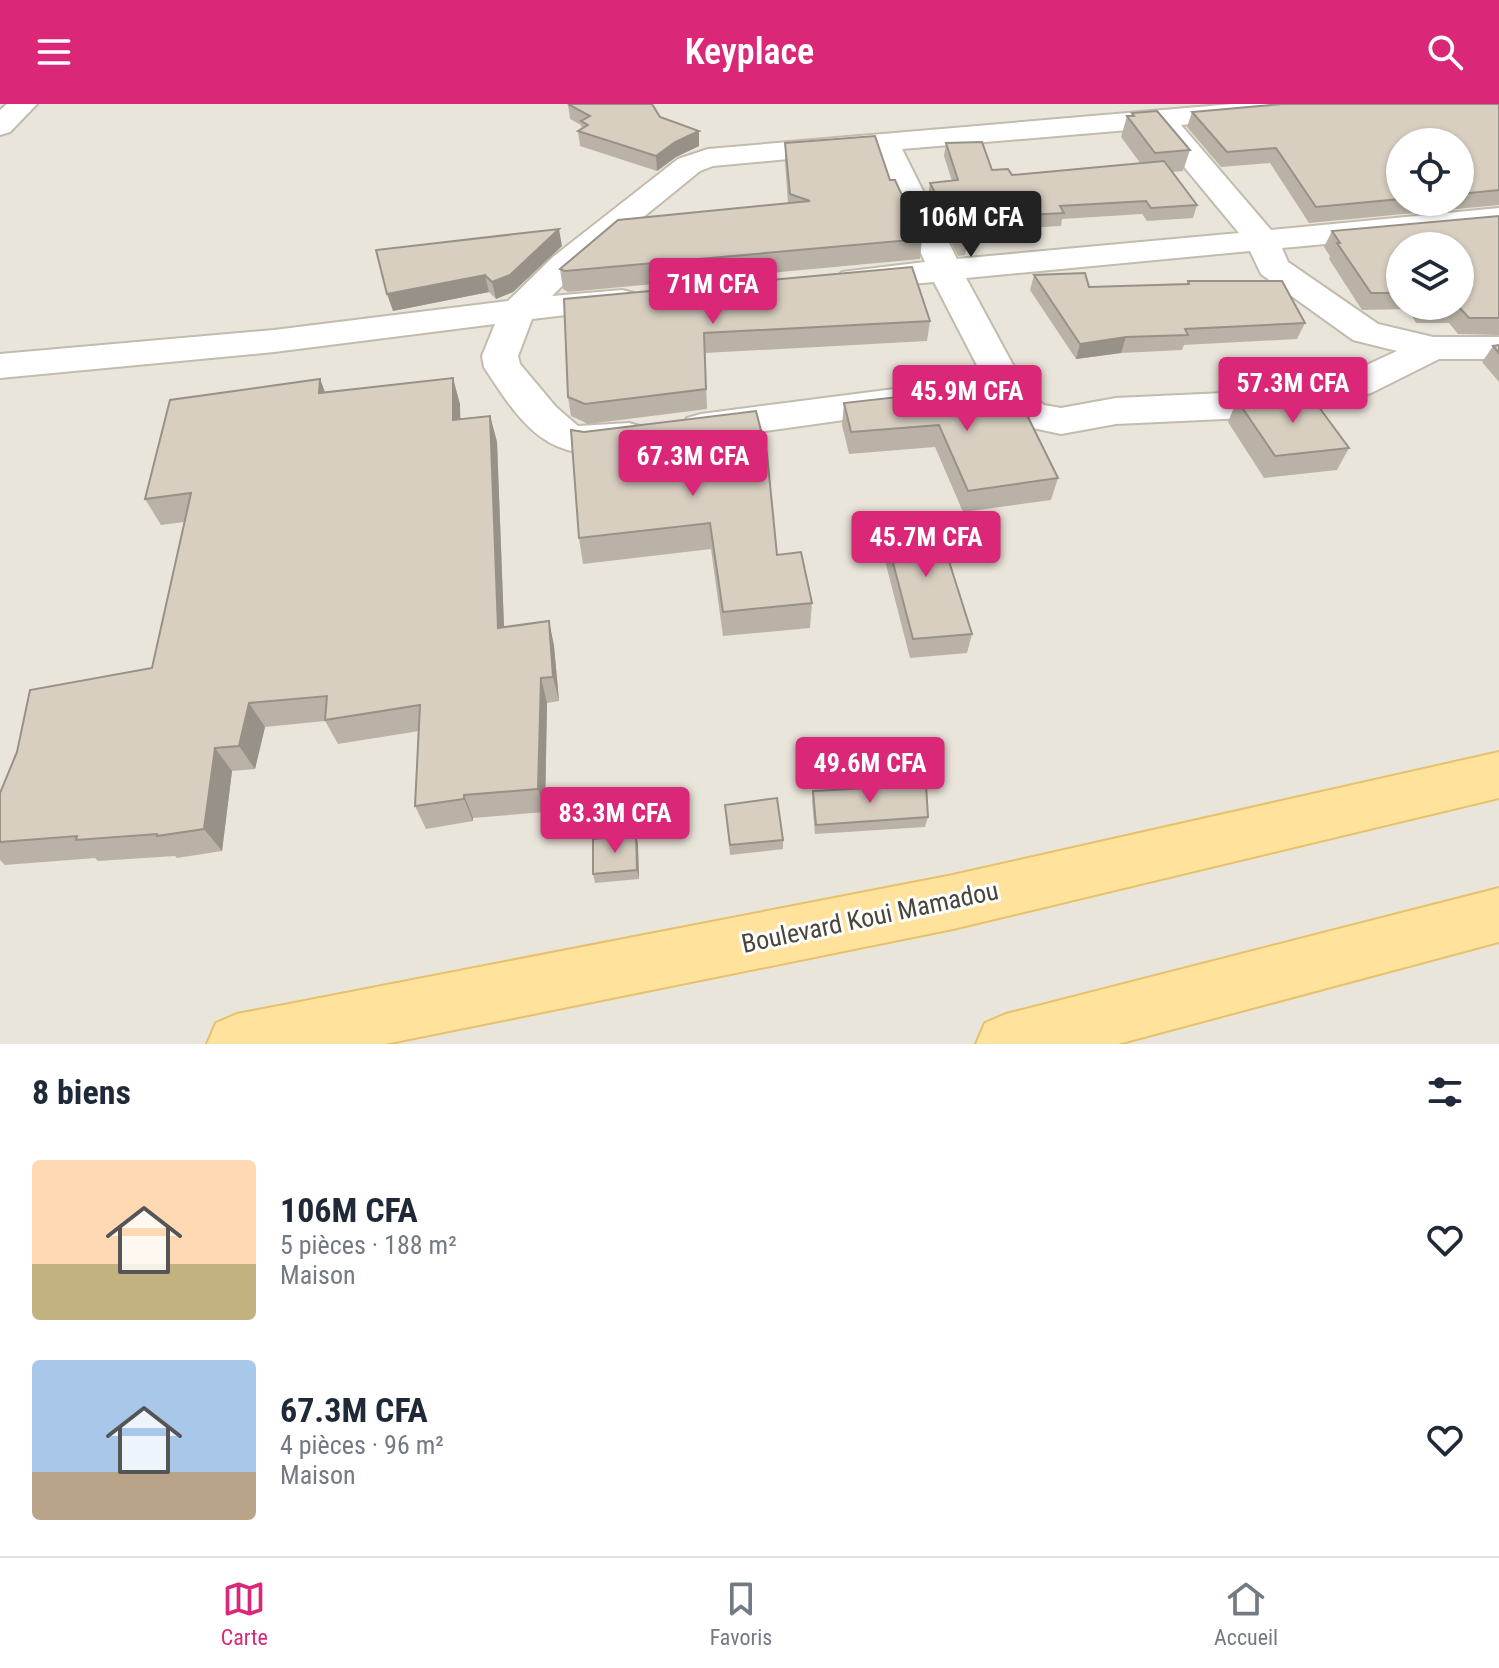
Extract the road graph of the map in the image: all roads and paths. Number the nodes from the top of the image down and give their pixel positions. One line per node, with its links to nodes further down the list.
1 (23, 104): 4 (street)
2 (1324, 104): 3 (street)
3 (1161, 120): 5 (street); 7 (street)
4 (0, 126)
5 (884, 141): 8 (street); 11 (street)
6 (1499, 218): 7 (street)
7 (1263, 241): 8 (street); 12 (street)
8 (945, 270): 9 (street); 15 (street)
9 (818, 282)
10 (660, 297): 11 (street)
11 (518, 310): 14 (street); 15 (street)
12 (1433, 348): 13 (street); 15 (street)
13 (1499, 348)
14 (0, 366)
15 (1012, 399)
16 (1499, 775): 18 (main road, Boulevard Koui Mamadou)
17 (1499, 915): 19 (main road)
18 (237, 1044)
19 (1006, 1044)

